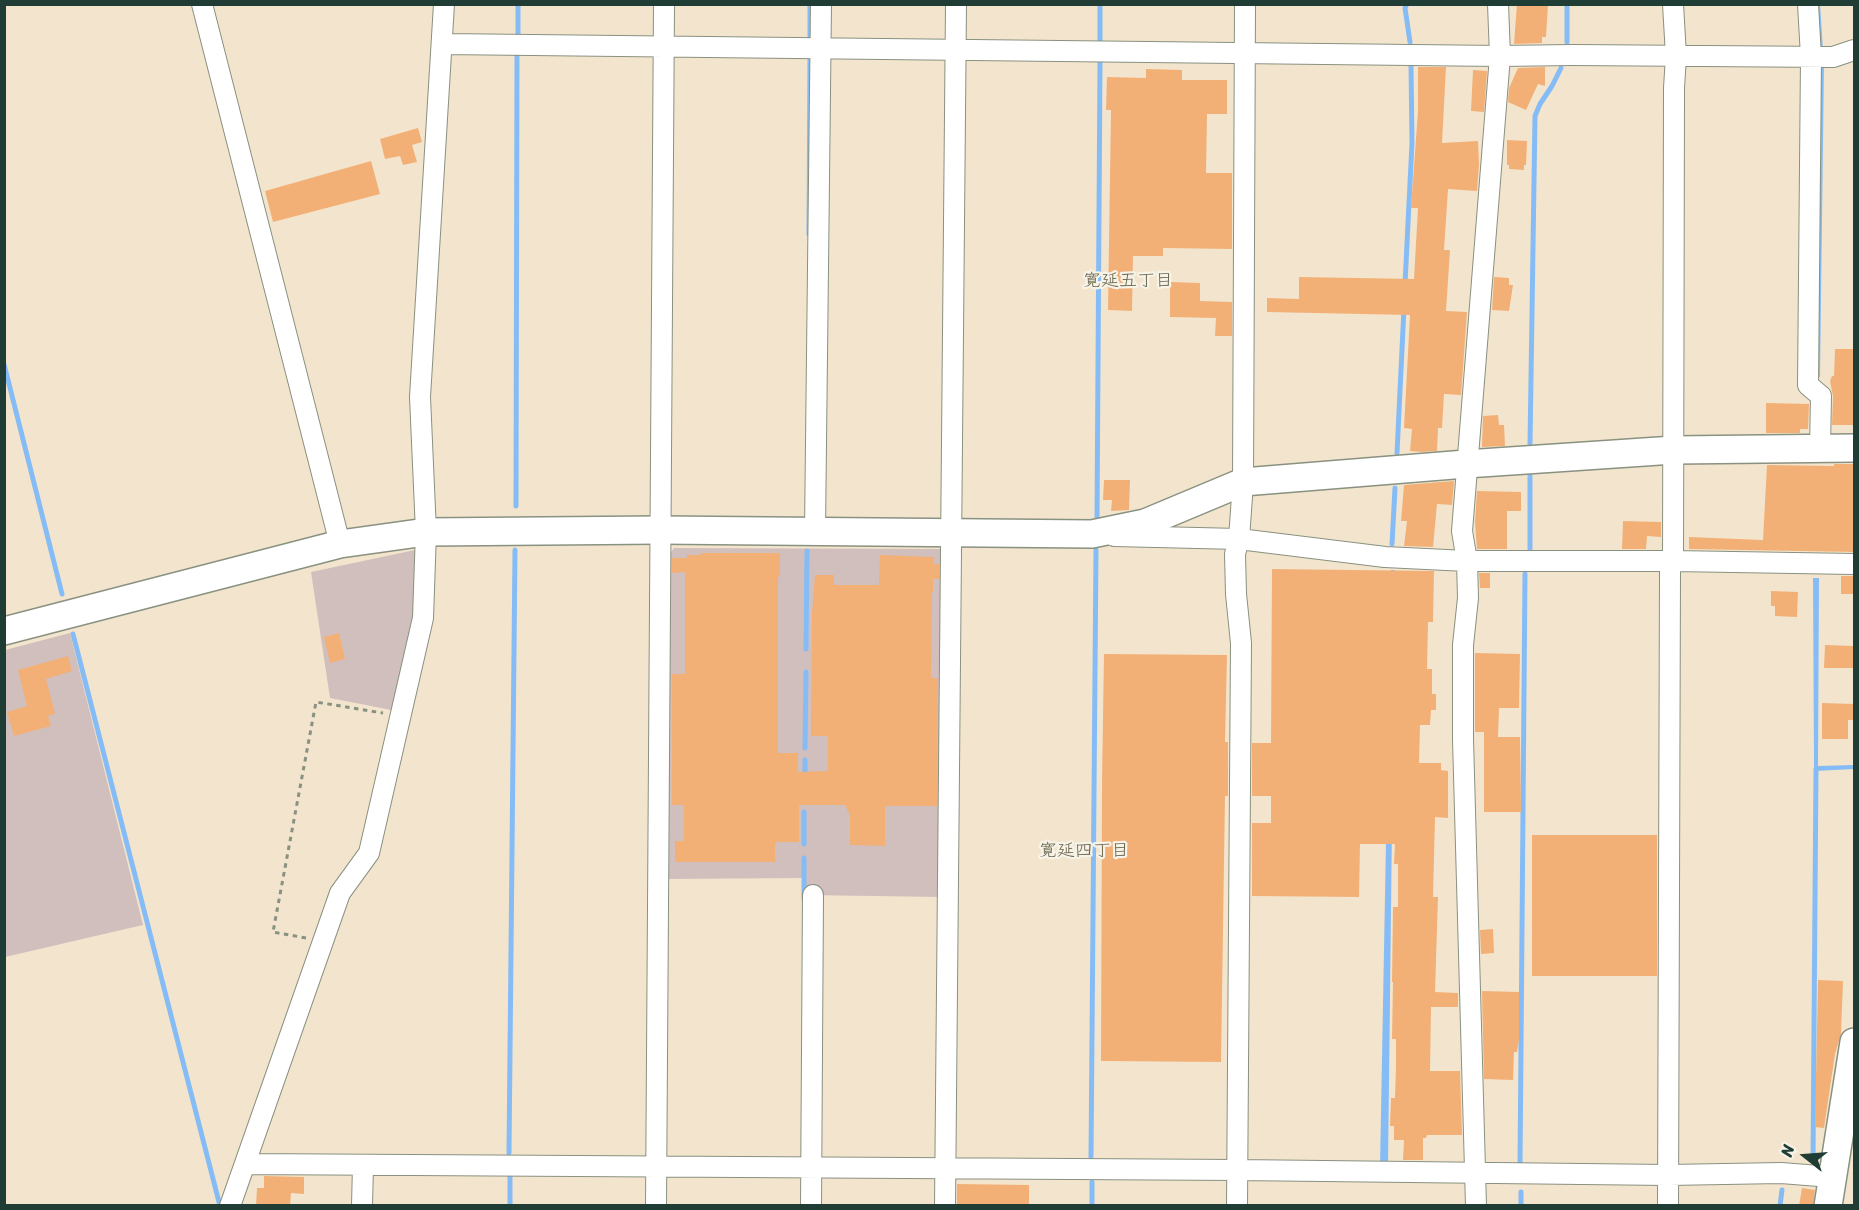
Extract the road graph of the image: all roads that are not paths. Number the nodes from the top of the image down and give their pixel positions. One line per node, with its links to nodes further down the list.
1 (202, 4): 30 (street)
2 (444, 4): 10 (street)
3 (664, 4): 11 (street)
4 (820, 4): 12 (street)
5 (956, 4): 13 (street)
6 (1245, 4): 15 (street)
7 (1498, 4): 16 (street)
8 (1673, 4): 17 (street)
9 (1808, 4): 18 (street)
10 (443, 44): 11 (street); 26 (street)
11 (664, 47): 12 (street); 24 (street)
12 (820, 48): 13 (street); 25 (street)
13 (955, 50): 15 (street); 27 (street)
14 (1854, 50): 18 (street)
15 (1244, 53): 16 (street); 23 (street)
16 (1500, 56): 17 (street); 22 (street)
17 (1676, 56): 18 (street); 21 (street)
18 (1817, 57): 20 (street)
19 (1854, 448): 20 (street)
20 (1820, 449): 21 (street)
21 (1674, 450): 22 (street); 32 (street)
22 (1466, 464): 23 (street); 31 (street)
23 (1244, 482): 28 (street); 29 (street)
24 (660, 530): 25 (street); 26 (street); 40 (street)
25 (815, 531): 27 (street)
26 (426, 532): 30 (street); 38 (street)
27 (952, 532): 28 (street); 42 (street)
28 (1092, 534): 29 (street)
29 (1239, 539): 31 (street); 43 (street)
30 (340, 544): 34 (street)
31 (1467, 561): 32 (street); 44 (street)
32 (1673, 561): 33 (street); 45 (street)
33 (1854, 564)
34 (4, 631)
35 (813, 895): 41 (street)
36 (1854, 1042): 37 (street)
37 (1846, 1145): 46 (street)
38 (245, 1164): 39 (street); 47 (street)
39 (363, 1165): 40 (street); 48 (street)
40 (656, 1167): 41 (street); 49 (street)
41 (812, 1168): 42 (street); 50 (street)
42 (945, 1169): 43 (street); 51 (street)
43 (1237, 1170): 44 (street); 52 (street)
44 (1476, 1172): 45 (street); 53 (street)
45 (1668, 1175): 46 (street); 54 (street)
46 (1832, 1177): 55 (street)
47 (230, 1206)
48 (362, 1206)
49 (656, 1206)
50 (811, 1206)
51 (945, 1206)
52 (1237, 1206)
53 (1476, 1206)
54 (1668, 1206)
55 (1828, 1206)

